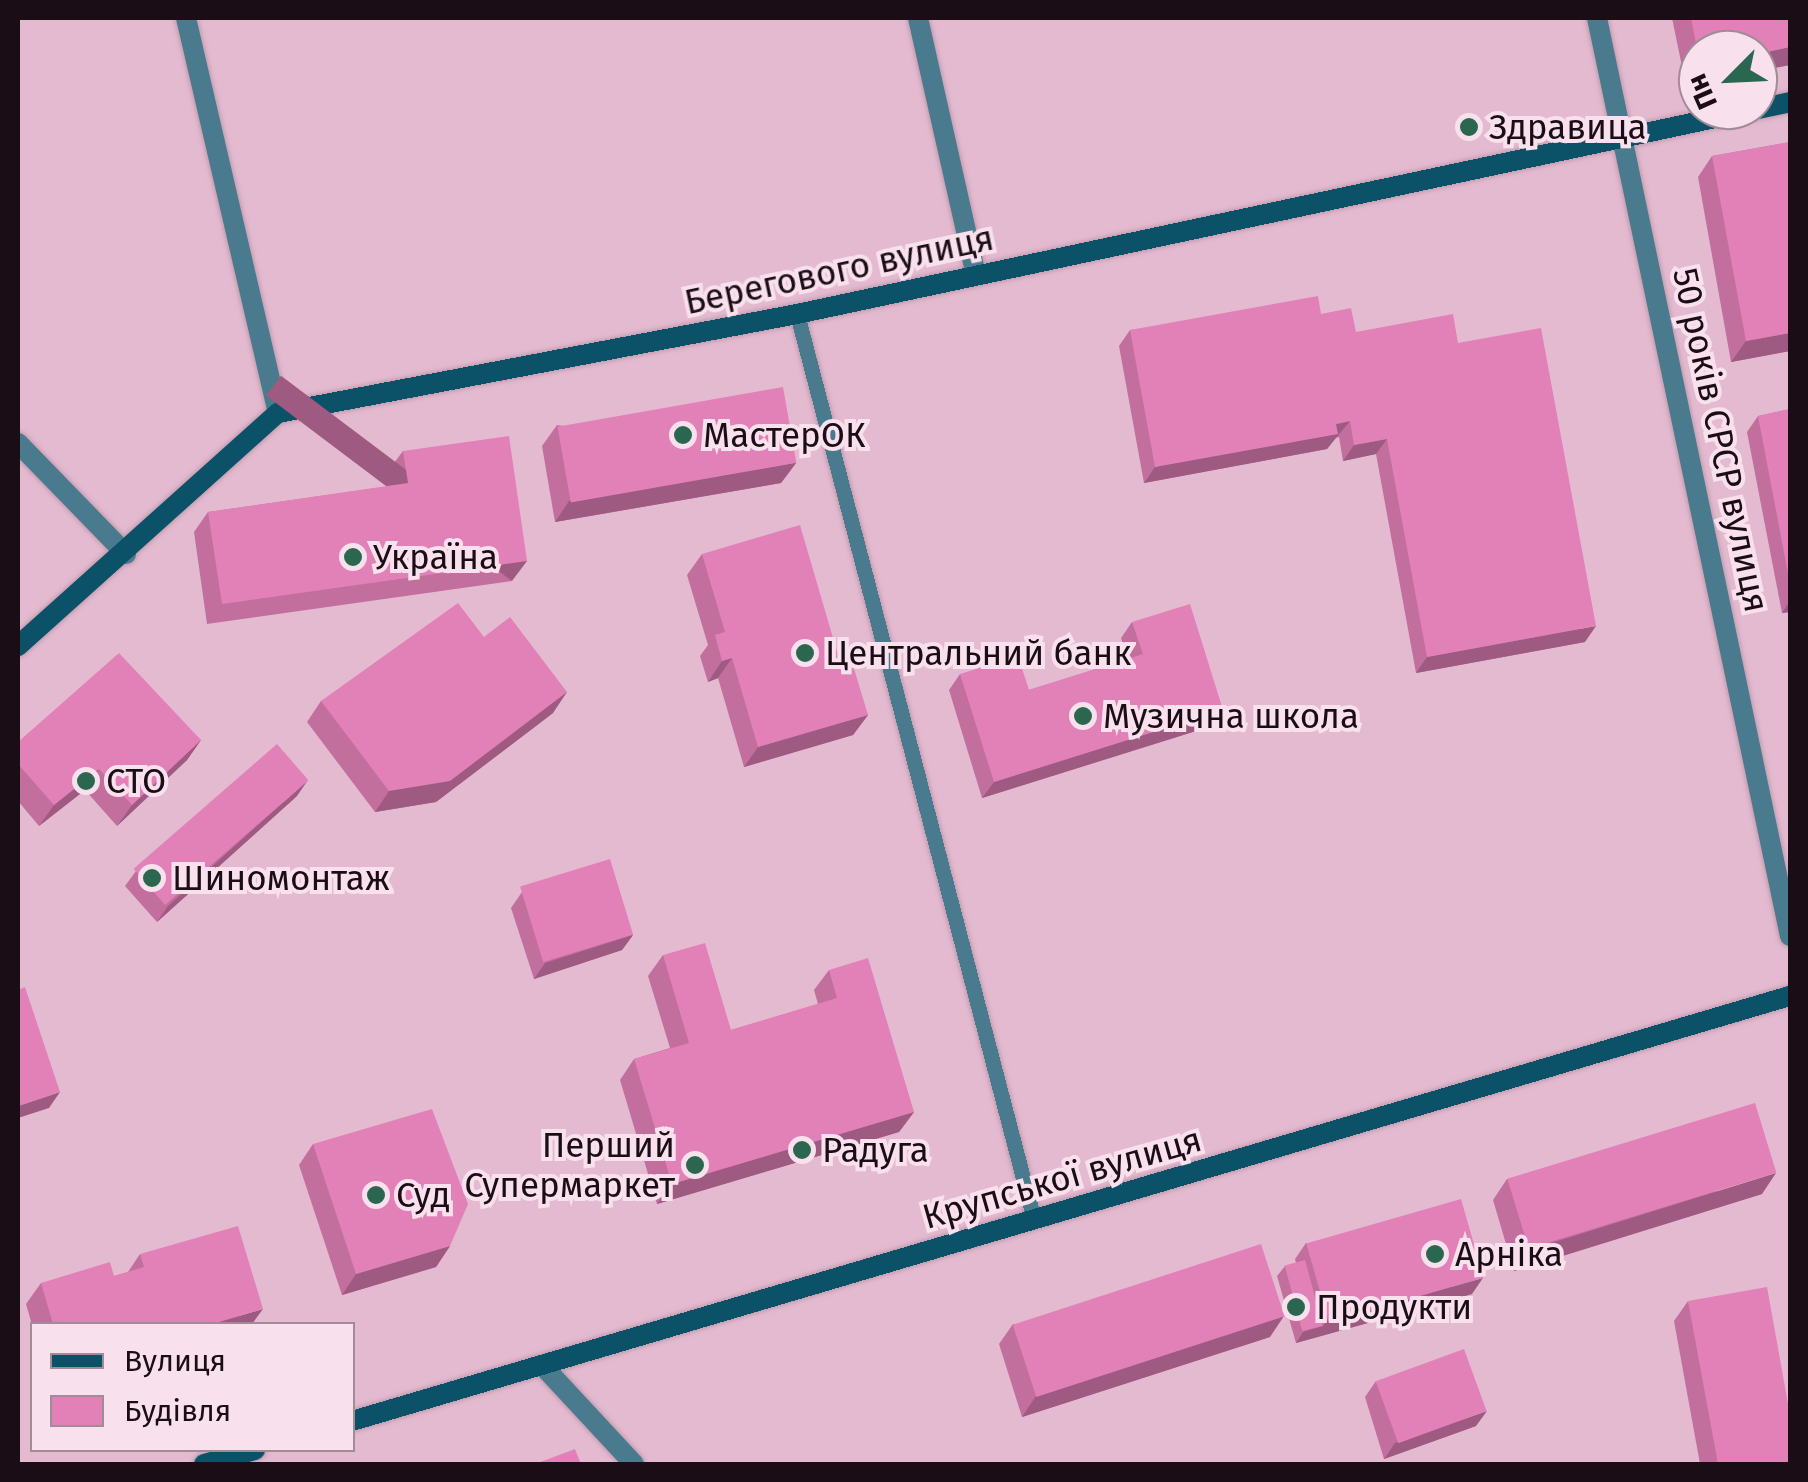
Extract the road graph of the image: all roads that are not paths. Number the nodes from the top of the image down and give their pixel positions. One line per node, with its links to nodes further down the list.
1 (186, 18): 8 (street)
2 (918, 18): 6 (street)
3 (1597, 18): 5 (street, 50 років СРСР вулиця)
4 (1678, 126): 5 (street, Берегового вулиця)
5 (1623, 138): 6 (street, Берегового вулиця); 12 (street, 50 років СРСР вулиця)
6 (976, 275): 7 (street, Берегового вулиця)
7 (797, 314): 8 (street, Берегового вулиця); 14 (lane)
8 (278, 413): 10 (street)
9 (18, 442): 10 (street)
10 (126, 554): 11 (street)
11 (18, 646)
12 (1790, 936)
13 (1790, 996): 14 (street, Крупської вулиця)
14 (1034, 1220): 15 (street, Крупської вулиця)
15 (542, 1365): 16 (street, Крупської вулиця); 19 (street)
16 (355, 1420)
17 (247, 1452): 18 (street)
18 (204, 1464)
19 (634, 1464)

